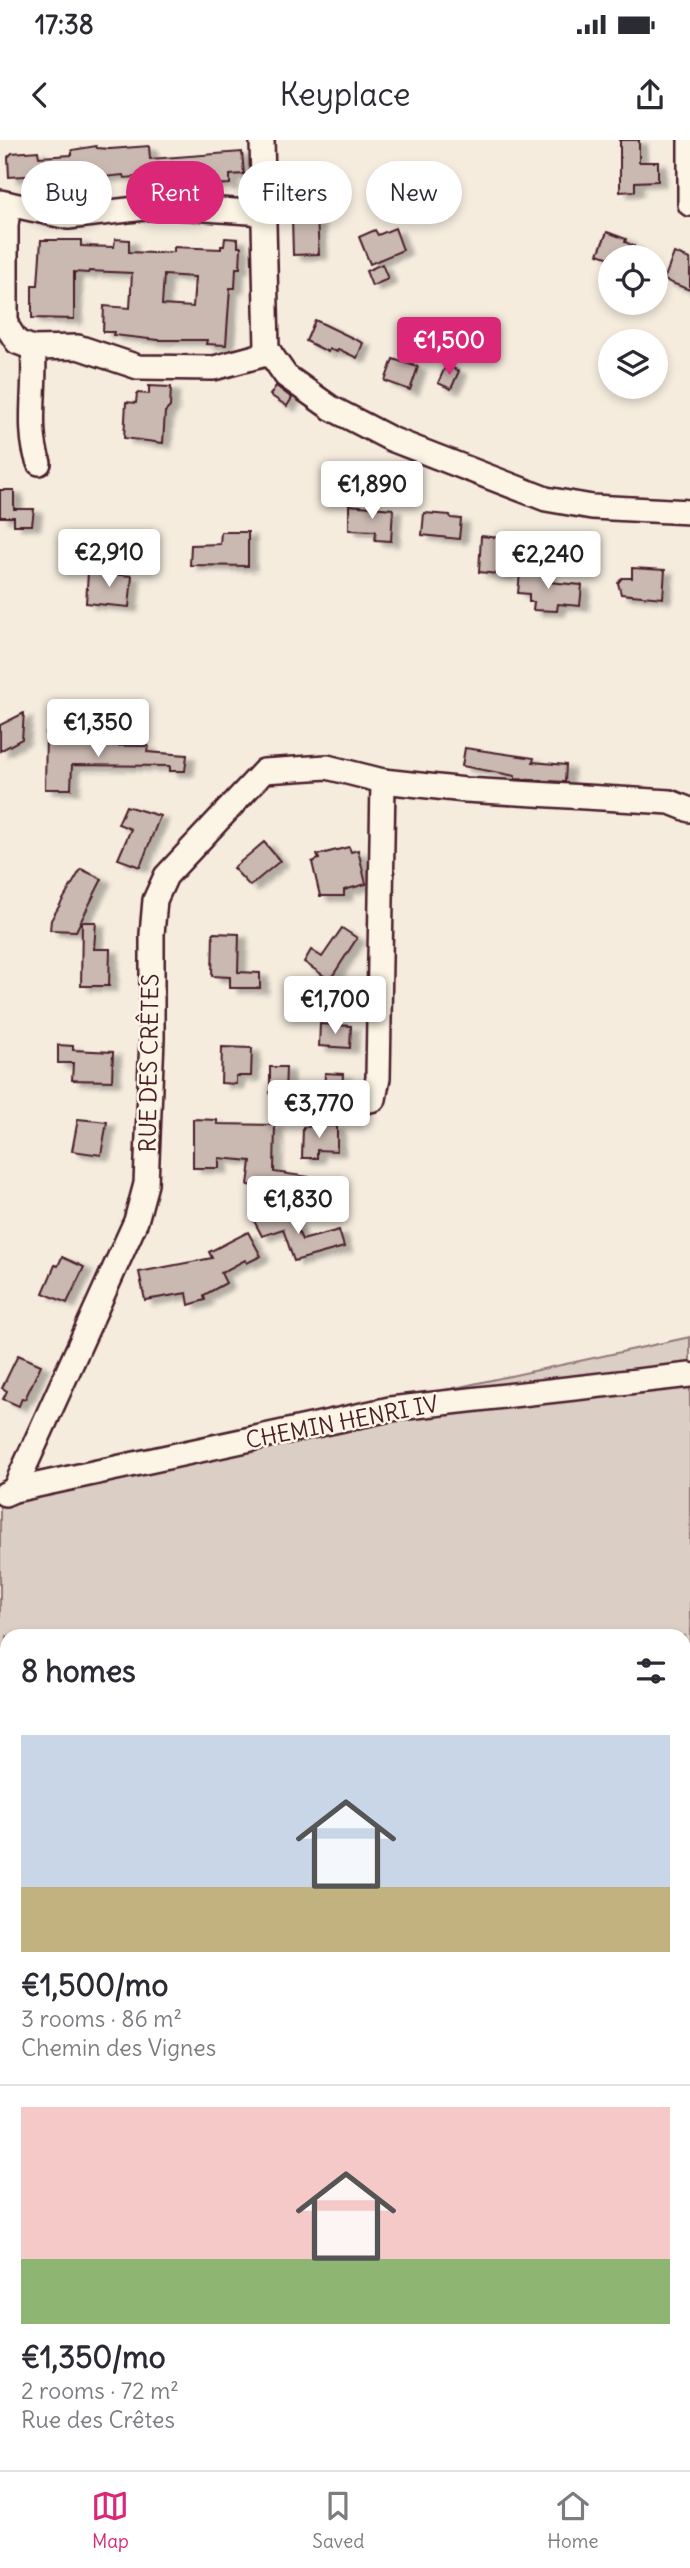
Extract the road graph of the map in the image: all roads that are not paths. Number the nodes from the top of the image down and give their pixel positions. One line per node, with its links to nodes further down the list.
1 (262, 140): 3 (street)
2 (690, 140): 5 (street)
3 (263, 161)
4 (5, 203): 6 (street); 8 (street)
5 (690, 204)
6 (238, 211)
7 (264, 224): 9 (street)
8 (33, 348): 9 (street); 10 (street)
9 (270, 353): 11 (street)
10 (38, 463)
11 (690, 512)
12 (383, 781): 13 (street, RUE DES CRÊTES); 14 (street); 16 (street, RUE DES CRÊTES)
13 (690, 810)
14 (361, 1102)
15 (690, 1375): 16 (street, CHEMIN HENRI IV)
16 (7, 1493)

